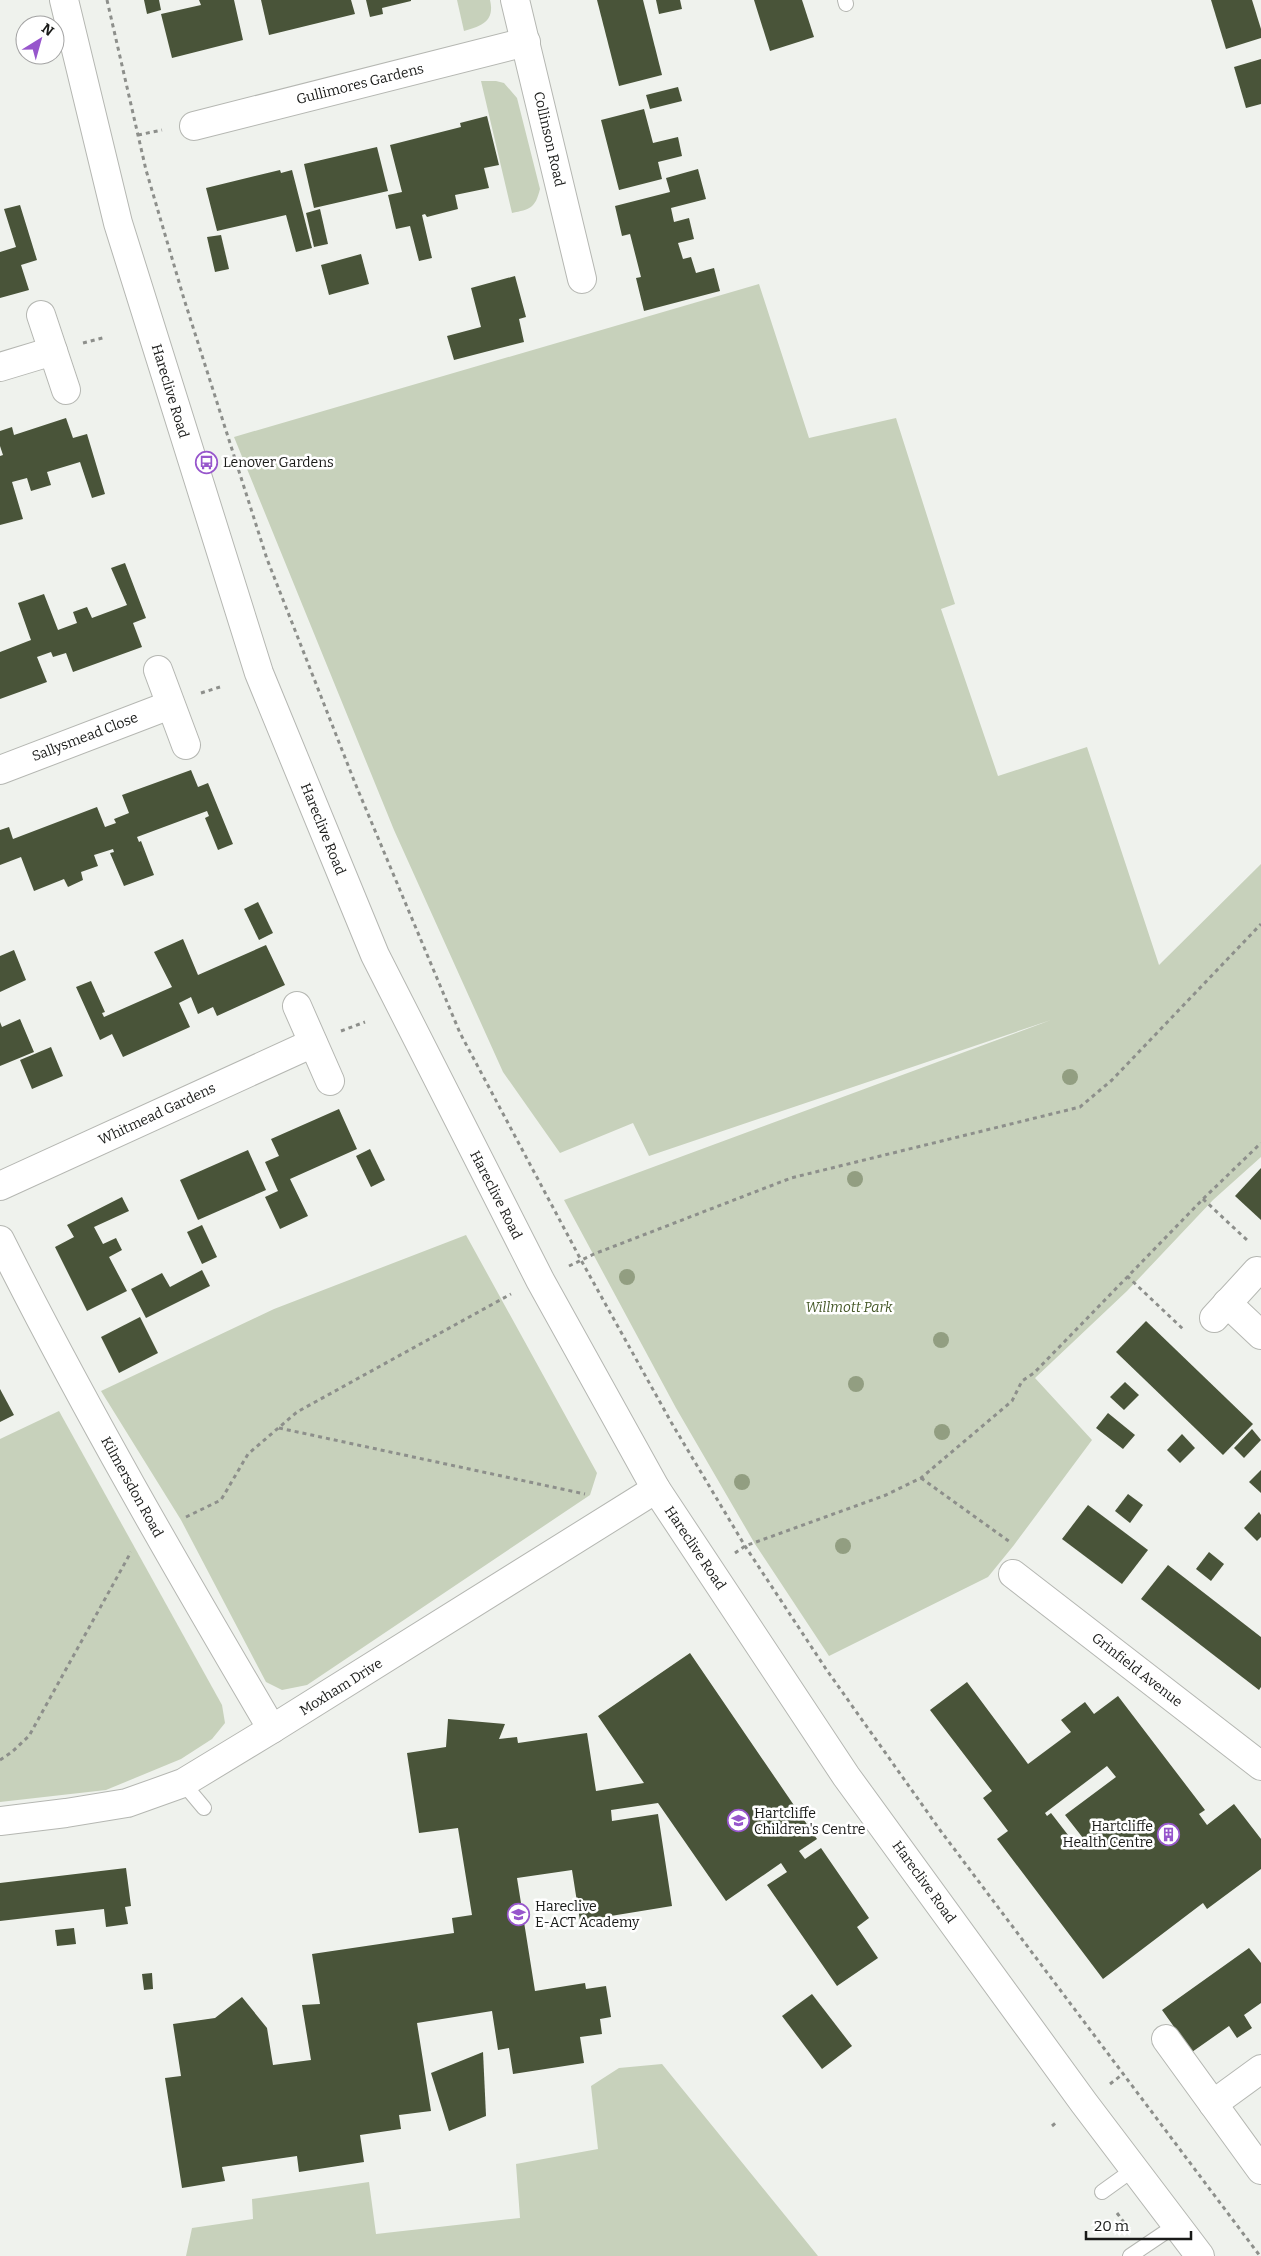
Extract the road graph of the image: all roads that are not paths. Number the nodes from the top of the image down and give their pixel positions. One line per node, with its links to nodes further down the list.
1 (64, 0): 21 (street, Hareclive Road)
2 (515, 0): 3 (street, Collinson Road)
3 (526, 42): 4 (street, Gullimores Gardens); 5 (street, Collinson Road)
4 (194, 126)
5 (582, 279)
6 (41, 315): 7 (street)
7 (53, 351): 8 (street); 9 (street)
8 (0, 367)
9 (66, 390)
10 (158, 670): 11 (street)
11 (170, 705): 12 (street); 13 (street, Sallysmead Close)
12 (186, 745)
13 (0, 770)
14 (297, 1006): 15 (street)
15 (313, 1043): 16 (street); 17 (street, Whitmead Gardens)
16 (330, 1081)
17 (0, 1186)
18 (0, 1240): 23 (street, Kilmersdon Road)
19 (1256, 1259): 20 (street)
20 (1261, 1335)
21 (656, 1488): 23 (street, Moxham Drive); 31 (street, Hareclive Road)
22 (1013, 1574): 24 (street, Grinfield Avenue)
23 (272, 1730): 25 (street, Moxham Drive)
24 (1261, 1766)
25 (183, 1783): 26 (lane); 27 (street, Moxham Drive)
26 (204, 1808)
27 (0, 1821)
28 (1166, 2039): 30 (street)
29 (1261, 2069): 30 (street)
30 (1213, 2104): 32 (street)
31 (1134, 2168): 33 (lane); 34 (street, Hareclive Road)
32 (1261, 2170)
33 (1102, 2192)
34 (1176, 2225): 35 (lane); 36 (street, Hareclive Road)
35 (1130, 2256)
36 (1200, 2256)

